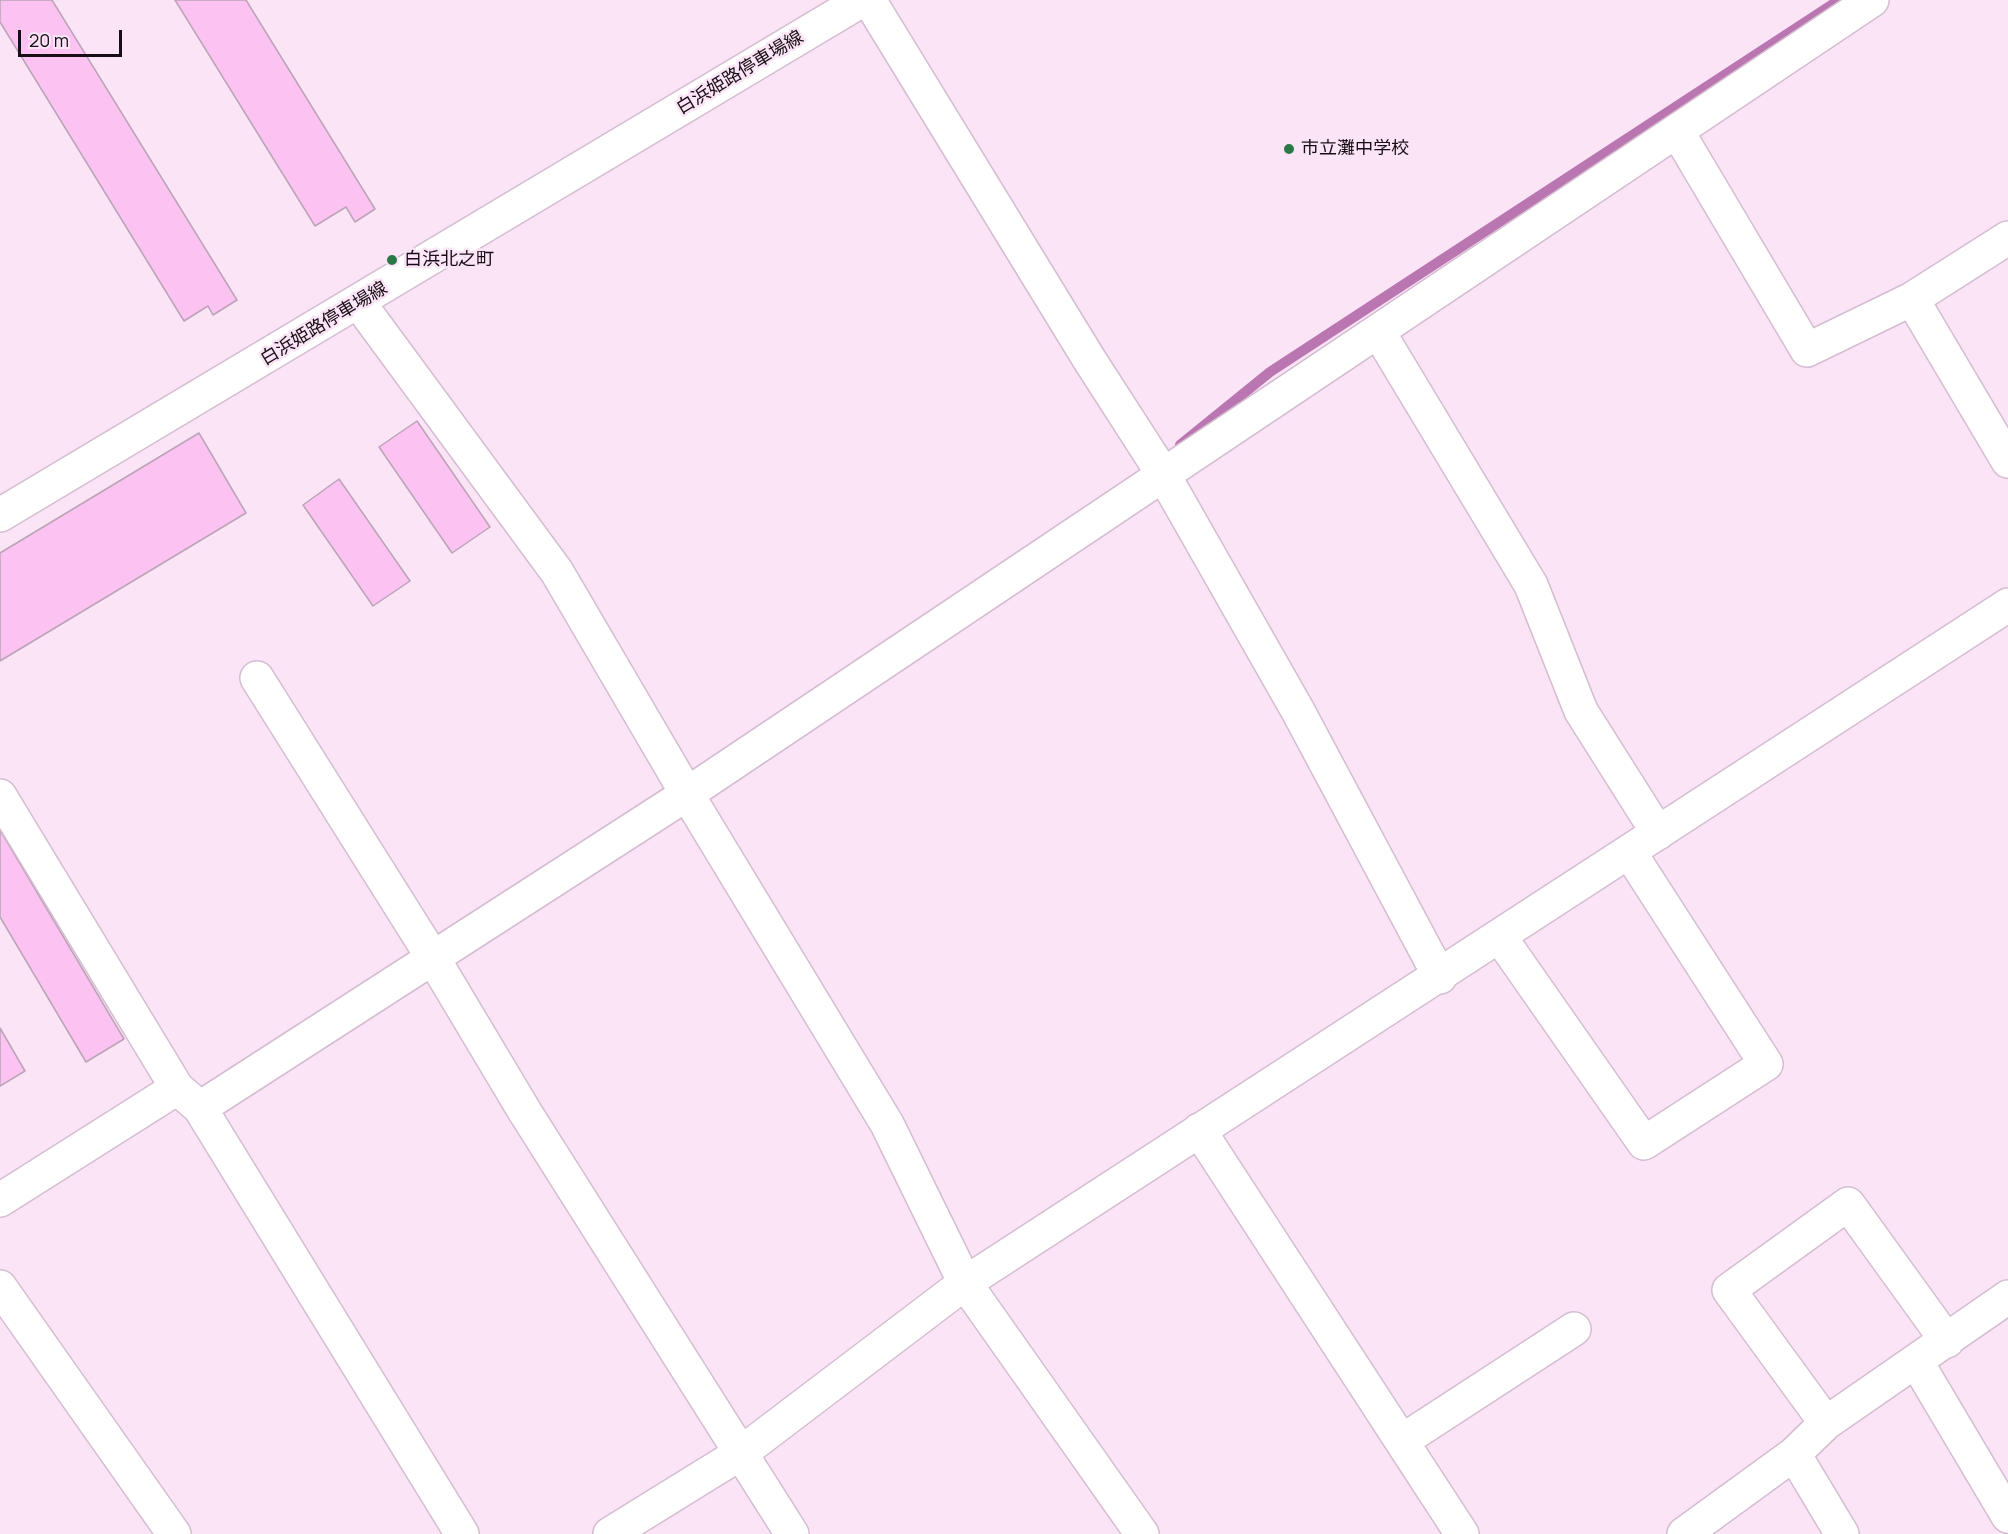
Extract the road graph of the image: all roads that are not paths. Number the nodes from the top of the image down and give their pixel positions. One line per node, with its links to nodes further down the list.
1 (862, 0): 7 (street, 白浜姫路停車場線)
2 (869, 0): 10 (street)
3 (1872, 0): 4 (street)
4 (1677, 131): 6 (street); 8 (street)
5 (2008, 238): 6 (street)
6 (1912, 299): 9 (street)
7 (359, 303): 11 (street, 白浜姫路停車場線); 14 (street)
8 (1378, 331): 10 (street); 16 (street)
9 (2008, 461)
10 (1156, 463): 14 (street); 20 (street)
11 (0, 515)
12 (2007, 608): 16 (street)
13 (257, 678): 19 (street)
14 (687, 794): 19 (street); 24 (street)
15 (0, 796): 21 (street)
16 (1658, 833): 17 (street)
17 (1630, 852): 18 (street); 18 (street)
18 (1500, 938): 20 (street)
19 (433, 958): 21 (street); 32 (street)
20 (1440, 977): 22 (street)
21 (189, 1098): 23 (street); 36 (street)
22 (1199, 1130): 24 (street); 31 (street)
23 (0, 1200)
24 (965, 1283): 32 (street); 39 (street)
25 (0, 1287): 35 (street)
26 (2008, 1297): 28 (street)
27 (1574, 1329): 31 (street)
28 (1947, 1341): 29 (street); 30 (street)
29 (1916, 1361): 30 (street); 34 (street)
30 (1826, 1423): 33 (street)
31 (1402, 1441): 40 (street)
32 (741, 1453): 37 (street); 38 (street)
33 (1794, 1454): 41 (street); 42 (street)
34 (2008, 1516)
35 (174, 1534)
36 (462, 1534)
37 (610, 1534)
38 (792, 1534)
39 (1142, 1534)
40 (1462, 1534)
41 (1684, 1534)
42 (1842, 1534)

